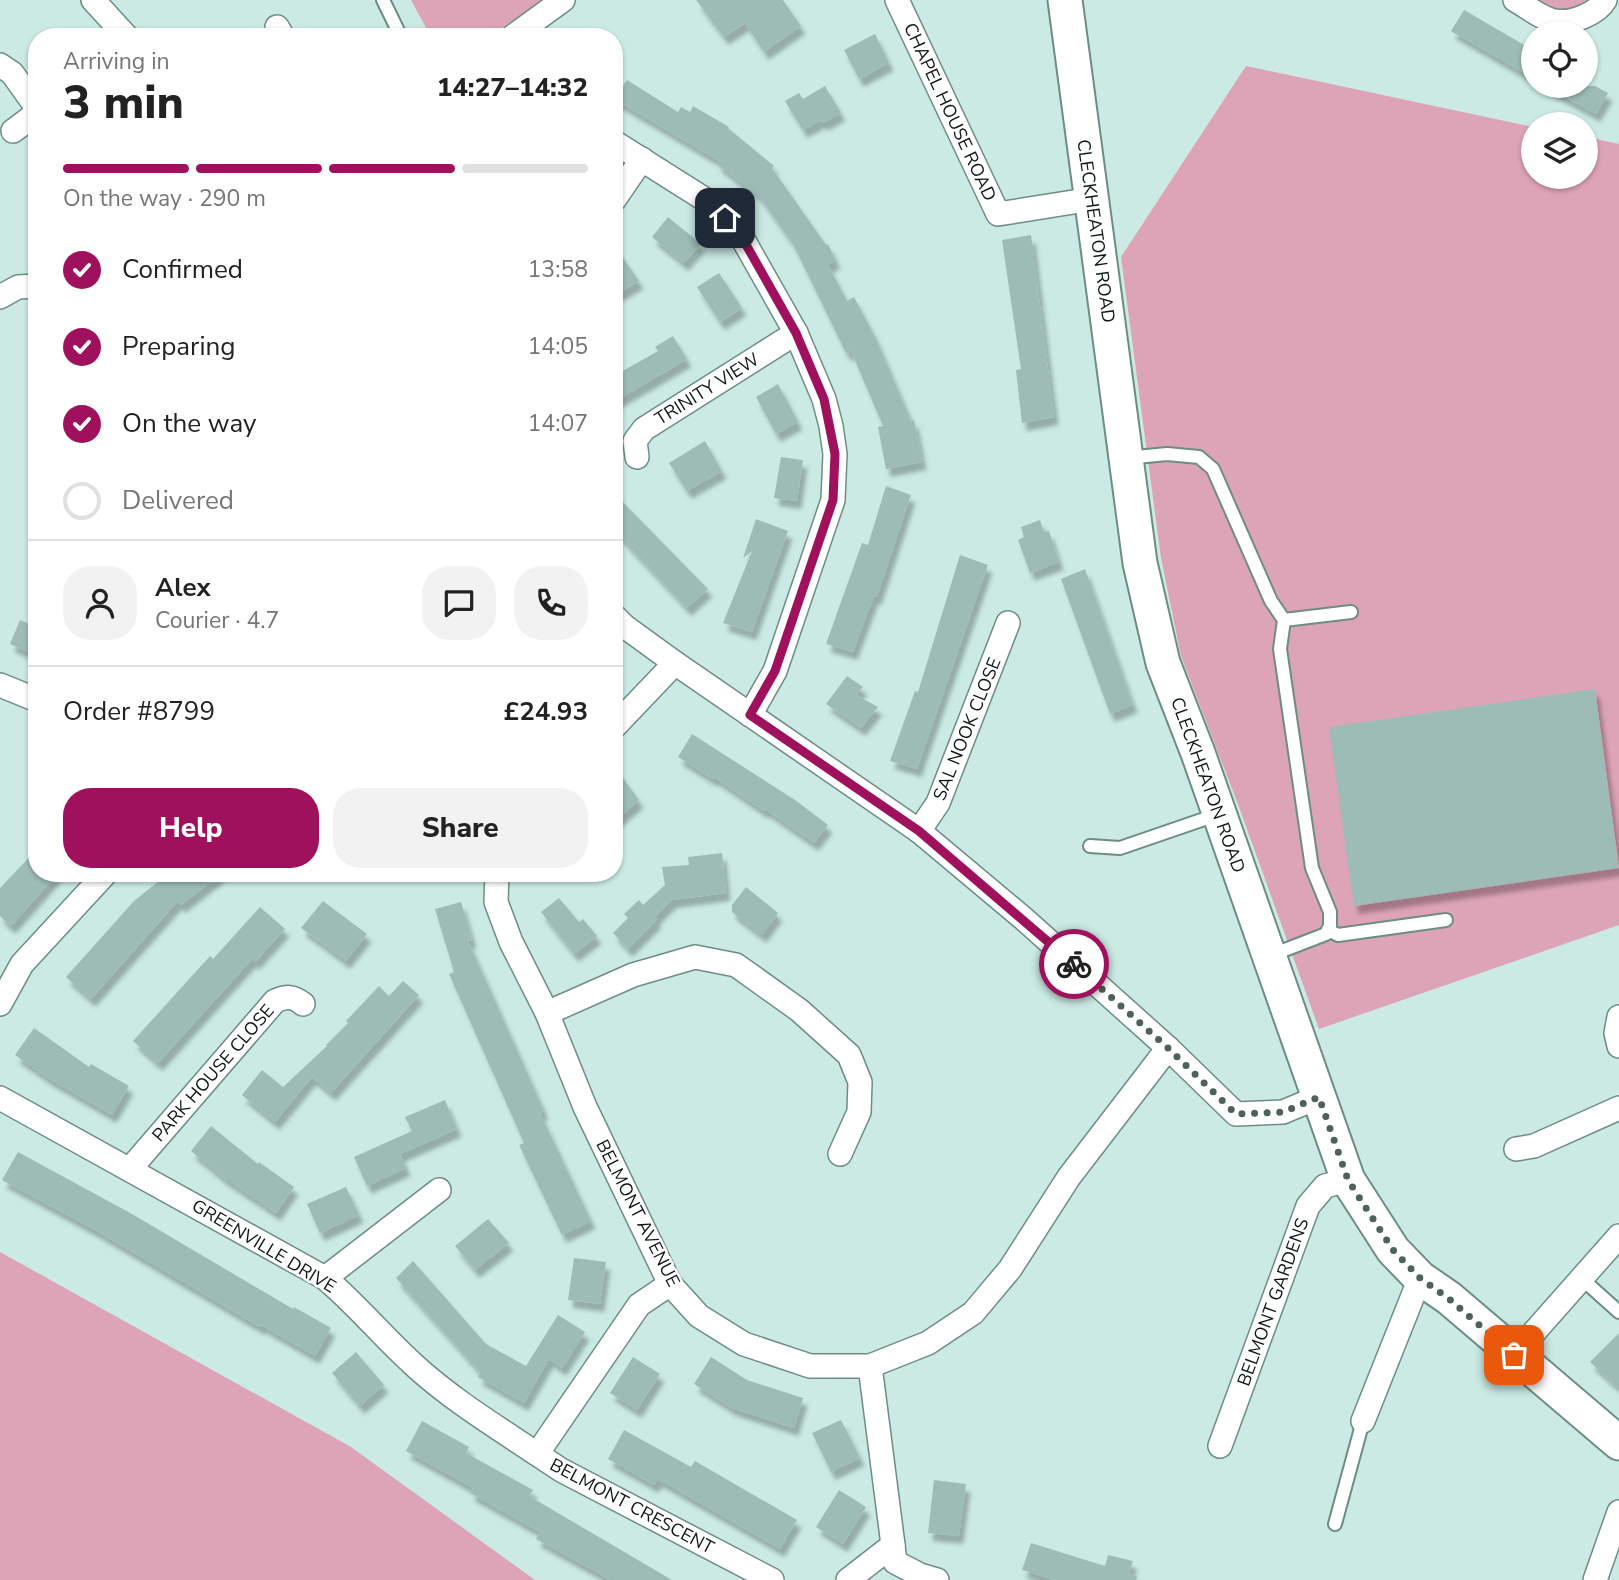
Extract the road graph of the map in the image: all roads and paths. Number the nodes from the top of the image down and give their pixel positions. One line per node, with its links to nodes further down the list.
1 (93, 0): 8 (street)
2 (383, 0): 9 (lane)
3 (563, 0): 10 (street)
4 (897, 0): 18 (street, CHAPEL HOUSE ROAD)
5 (1065, 0): 18 (street, CLECKHEATON ROAD)
6 (1515, 0): 7 (street)
7 (1605, 0)
8 (119, 28)
9 (397, 28)
10 (524, 28)
11 (0, 65): 12 (street)
12 (28, 97)
13 (28, 118): 14 (street)
14 (13, 131)
15 (623, 147): 16 (street)
16 (642, 159): 17 (street); 21 (street)
17 (623, 187)
18 (1092, 199): 23 (street, CLECKHEATON ROAD)
19 (28, 286): 20 (street)
20 (0, 297)
21 (796, 333): 22 (street, TRINITY VIEW); 31 (street)
22 (637, 457)
23 (1126, 458): 25 (lane); 33 (street, CLECKHEATON ROAD)
24 (1351, 612): 25 (lane)
25 (1284, 621): 39 (lane)
26 (1008, 624): 34 (street, SAL NOOK CLOSE)
27 (623, 625): 28 (street)
28 (675, 663): 31 (street); 32 (street)
29 (0, 685): 30 (street)
30 (28, 696)
31 (750, 715): 34 (street)
32 (623, 718)
33 (1220, 814): 35 (lane); 40 (street, CLECKHEATON ROAD)
34 (919, 831): 46 (street)
35 (1090, 846)
36 (98, 882): 41 (street)
37 (497, 882): 43 (street, BELMONT AVENUE)
38 (1446, 920): 39 (lane)
39 (1328, 930): 40 (lane)
40 (1269, 956): 47 (street, CLECKHEATON ROAD)
41 (0, 1004)
42 (303, 1004): 52 (street, PARK HOUSE CLOSE)
43 (547, 1013): 51 (street); 59 (street, BELMONT AVENUE)
44 (1619, 1017): 45 (street)
45 (1619, 1046)
46 (1168, 1048): 47 (street); 62 (street, BELMONT AVENUE)
47 (1319, 1097): 53 (street, CLECKHEATON ROAD)
48 (0, 1098): 52 (street, GREENVILLE DRIVE)
49 (1619, 1108): 50 (street)
50 (1516, 1149)
51 (840, 1154)
52 (130, 1169): 56 (street, GREENVILLE DRIVE)
53 (1348, 1180): 57 (street, CLECKHEATON ROAD); 65 (street, BELMONT GARDENS)
54 (439, 1190): 56 (street)
55 (1619, 1236): 58 (street)
56 (325, 1278): 66 (street, GREENVILLE DRIVE)
57 (1420, 1278): 61 (street, CLECKHEATON ROAD); 63 (street)
58 (1581, 1278): 60 (lane); 61 (street)
59 (670, 1284): 62 (street, BELMONT AVENUE); 66 (street, BELMONT CRESCENT)
60 (1619, 1312)
61 (1514, 1355): 64 (street, CLECKHEATON ROAD)
62 (870, 1366): 69 (street)
63 (1363, 1421): 68 (lane)
64 (1619, 1443)
65 (1220, 1446)
66 (537, 1454): 70 (street, BELMONT CRESCENT)
67 (1619, 1512): 73 (street)
68 (1335, 1524)
69 (892, 1545): 71 (street); 72 (street)
70 (772, 1580)
71 (848, 1580)
72 (937, 1580)
73 (1595, 1580)

